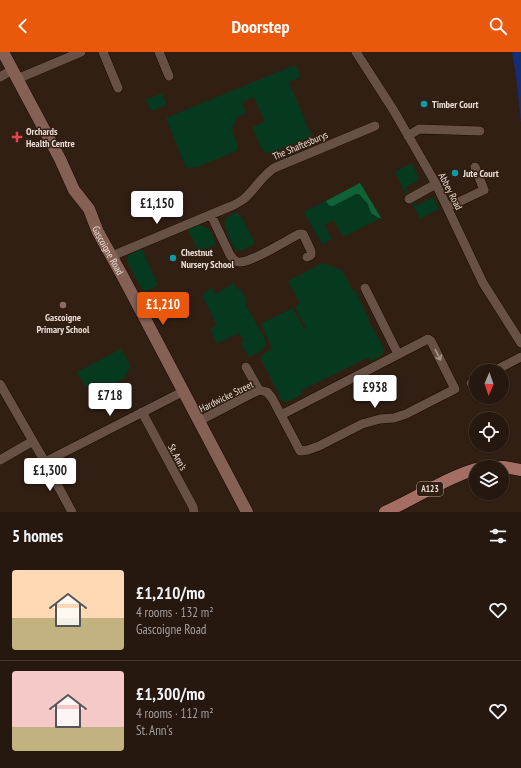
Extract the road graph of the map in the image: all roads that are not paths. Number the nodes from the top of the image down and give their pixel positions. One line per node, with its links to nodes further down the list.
1 (3, 52): 6 (street, Gascoigne Road)
2 (81, 52): 6 (street)
3 (103, 52): 9 (street)
4 (159, 52): 7 (street)
5 (356, 52): 12 (street, Abbey Road)
6 (15, 74): 8 (street); 18 (street, Gascoigne Road)
7 (169, 76)
8 (0, 77)
9 (118, 88)
10 (375, 126): 17 (street, The Shaftesburys)
11 (480, 131): 12 (street)
12 (408, 136): 14 (street, Abbey Road)
13 (475, 167): 16 (street)
14 (436, 184): 15 (street); 16 (street, Abbey Road)
15 (409, 198)
16 (448, 207): 21 (street, Abbey Road)
17 (211, 215): 18 (street, The Shaftesburys); 19 (street)
18 (112, 256): 28 (street, Gascoigne Road)
19 (307, 257)
20 (365, 288): 22 (street)
21 (521, 343)
22 (398, 354): 30 (street); 30 (street, Hardwicke Street, one-way to 30)
23 (521, 357): 24 (street)
24 (508, 364)
25 (246, 367): 27 (street)
26 (0, 384): 32 (street)
27 (259, 390): 30 (street, Hardwicke Street); 31 (street, Hardwicke Street)
28 (184, 391): 29 (street); 31 (street, Gascoigne Road)
29 (142, 412): 34 (street); 42 (street, St. Ann's)
30 (281, 414)
31 (199, 421): 43 (street, Gascoigne Road)
32 (33, 441): 33 (street); 34 (street)
33 (0, 460)
34 (46, 462): 41 (street)
35 (509, 468): 36 (main road)
36 (521, 470)
37 (469, 471): 44 (main road, A123)
38 (509, 474): 39 (main road)
39 (521, 476)
40 (469, 478): 45 (main road, A123)
41 (72, 512)
42 (194, 512)
43 (247, 512)
44 (386, 512)
45 (401, 512)

